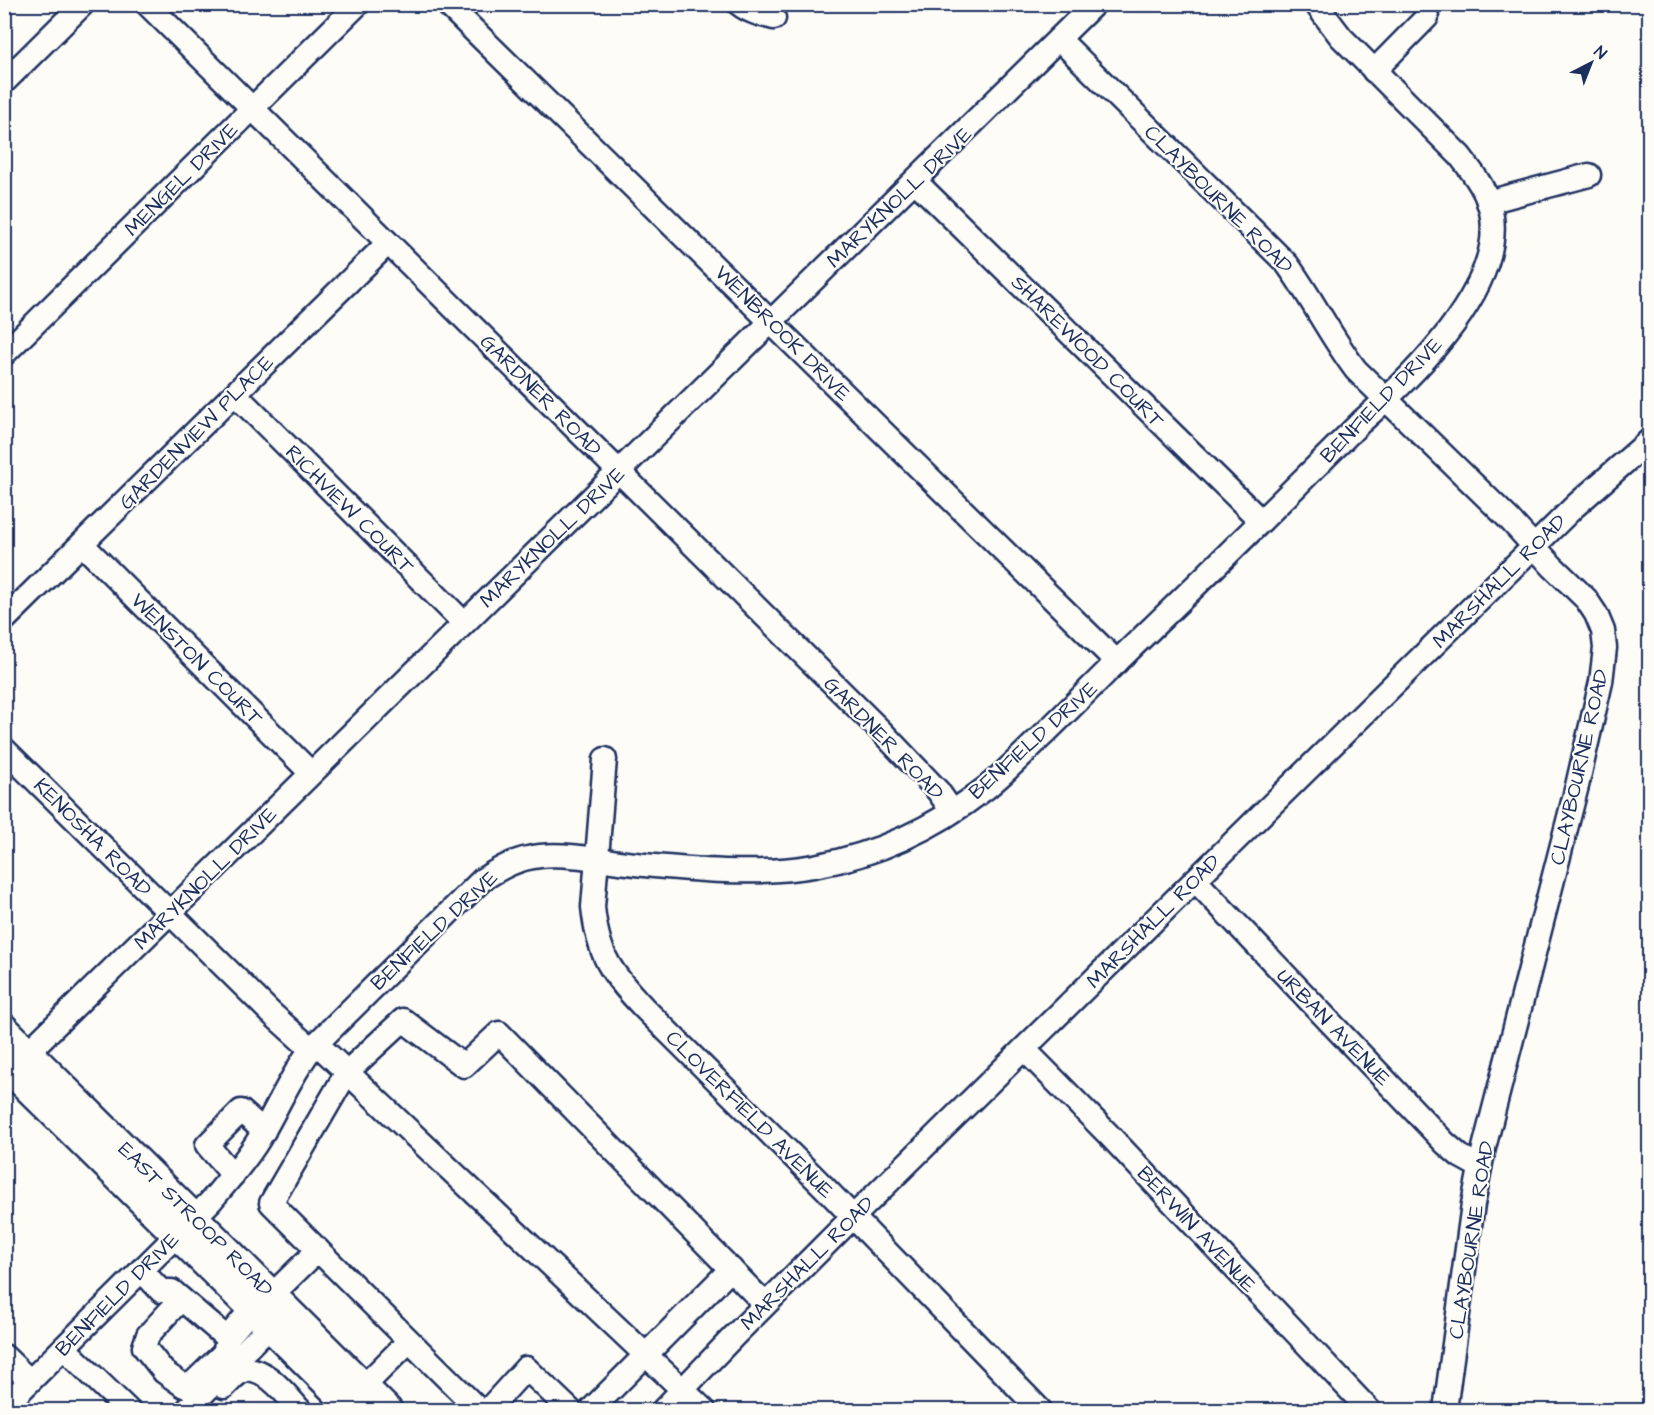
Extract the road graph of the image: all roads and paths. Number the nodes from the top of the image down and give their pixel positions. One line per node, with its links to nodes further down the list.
1 (83, 4): 12 (street)
2 (147, 4): 13 (street, GARDNER ROAD)
3 (358, 4): 13 (street, MENGEL DRIVE)
4 (447, 4): 18 (street, WENBROOK DRIVE)
5 (739, 4): 9 (street)
6 (1094, 4): 10 (street, MARYKNOLL DRIVE)
7 (1316, 4): 11 (street, BENFIELD DRIVE)
8 (1427, 17): 11 (street)
9 (774, 18)
10 (1059, 39): 15 (street, MARYKNOLL DRIVE); 21 (street, CLAYBOURNE ROAD)
11 (1374, 71): 16 (street, BENFIELD DRIVE)
12 (4, 82)
13 (252, 109): 17 (street, GARDNER ROAD); 19 (street, MENGEL DRIVE)
14 (1589, 175): 16 (street)
15 (915, 181): 18 (street, MARYKNOLL DRIVE); 24 (street, SHAREWOOD COURT)
16 (1488, 202): 21 (street, BENFIELD DRIVE)
17 (388, 243): 20 (street, GARDENVIEW PLACE); 23 (street, GARDNER ROAD)
18 (771, 322): 23 (street, MARYKNOLL DRIVE); 29 (street, WENBROOK DRIVE)
19 (4, 354)
20 (235, 394): 25 (street, GARDENVIEW PLACE); 28 (street, RICHVIEW COURT)
21 (1386, 400): 24 (street, BENFIELD DRIVE); 26 (street, CLAYBOURNE ROAD)
22 (1649, 442): 26 (street, MARSHALL ROAD)
23 (619, 472): 28 (street, MARYKNOLL DRIVE); 33 (street, GARDNER ROAD)
24 (1261, 521): 29 (street, BENFIELD DRIVE)
25 (82, 544): 27 (street, GARDENVIEW PLACE); 32 (street, WENSTON COURT)
26 (1534, 547): 35 (street, MARSHALL ROAD); 43 (street, CLAYBOURNE ROAD)
27 (4, 620)
28 (464, 623): 32 (street, MARYKNOLL DRIVE)
29 (1117, 662): 33 (street, BENFIELD DRIVE)
30 (4, 749): 36 (street, KENOSHA ROAD)
31 (605, 759): 34 (street, CLOVERFIELD AVENUE)
32 (311, 773): 36 (street, MARYKNOLL DRIVE)
33 (952, 811): 34 (street, BENFIELD DRIVE)
34 (597, 860): 38 (street, BENFIELD DRIVE); 45 (street, CLOVERFIELD AVENUE)
35 (1195, 880): 39 (street, MARSHALL ROAD); 43 (street, URBAN AVENUE)
36 (170, 913): 38 (street, KENOSHA ROAD); 40 (street, MARYKNOLL DRIVE)
37 (4, 1028): 40 (main road, EAST STROOP ROAD)
38 (313, 1046): 41 (street, KENOSHA ROAD); 42 (street, BENFIELD DRIVE)
39 (1024, 1049): 45 (street, MARSHALL ROAD); 73 (street, BERWIN AVENUE)
40 (14, 1062): 46 (main road, EAST STROOP ROAD)
41 (347, 1071): 47 (street); 48 (street); 56 (street, KENOSHA ROAD)
42 (264, 1131): 44 (street, BENFIELD DRIVE); 44 (street)
43 (1480, 1167): 74 (street, CLAYBOURNE ROAD)
44 (233, 1175): 46 (street, BENFIELD DRIVE)
45 (853, 1217): 51 (street, MARSHALL ROAD); 72 (street, CLOVERFIELD AVENUE)
46 (185, 1225): 49 (street, BENFIELD DRIVE); 52 (main road, EAST STROOP ROAD)
47 (318, 1250): 52 (street); 54 (street)
48 (731, 1269): 51 (street); 56 (street)
49 (141, 1270): 50 (street); 55 (street, BENFIELD DRIVE)
50 (182, 1299): 53 (street); 60 (street)
51 (765, 1304): 59 (street, MARSHALL ROAD)
52 (270, 1309): 53 (street); 60 (street); 61 (main road, EAST STROOP ROAD)
53 (228, 1336): 60 (street)
54 (409, 1341): 61 (street); 66 (street)
55 (64, 1348): 58 (street, BENFIELD DRIVE); 63 (street)
56 (646, 1355): 59 (street, KENOSHA ROAD); 69 (street)
57 (4, 1356): 58 (street)
58 (30, 1381): 62 (street, BENFIELD DRIVE)
59 (682, 1390): 70 (street, MARSHALL ROAD); 71 (street, KENOSHA ROAD)
60 (189, 1399): 64 (street)
61 (351, 1402): 65 (main road, EAST STROOP ROAD)
62 (4, 1407)
63 (128, 1410)
64 (300, 1410)
65 (388, 1410)
66 (479, 1410)
67 (488, 1410): 68 (street)
68 (570, 1410)
69 (591, 1410)
70 (663, 1410)
71 (704, 1410)
72 (1040, 1410)
73 (1369, 1410)
74 (1445, 1410)

